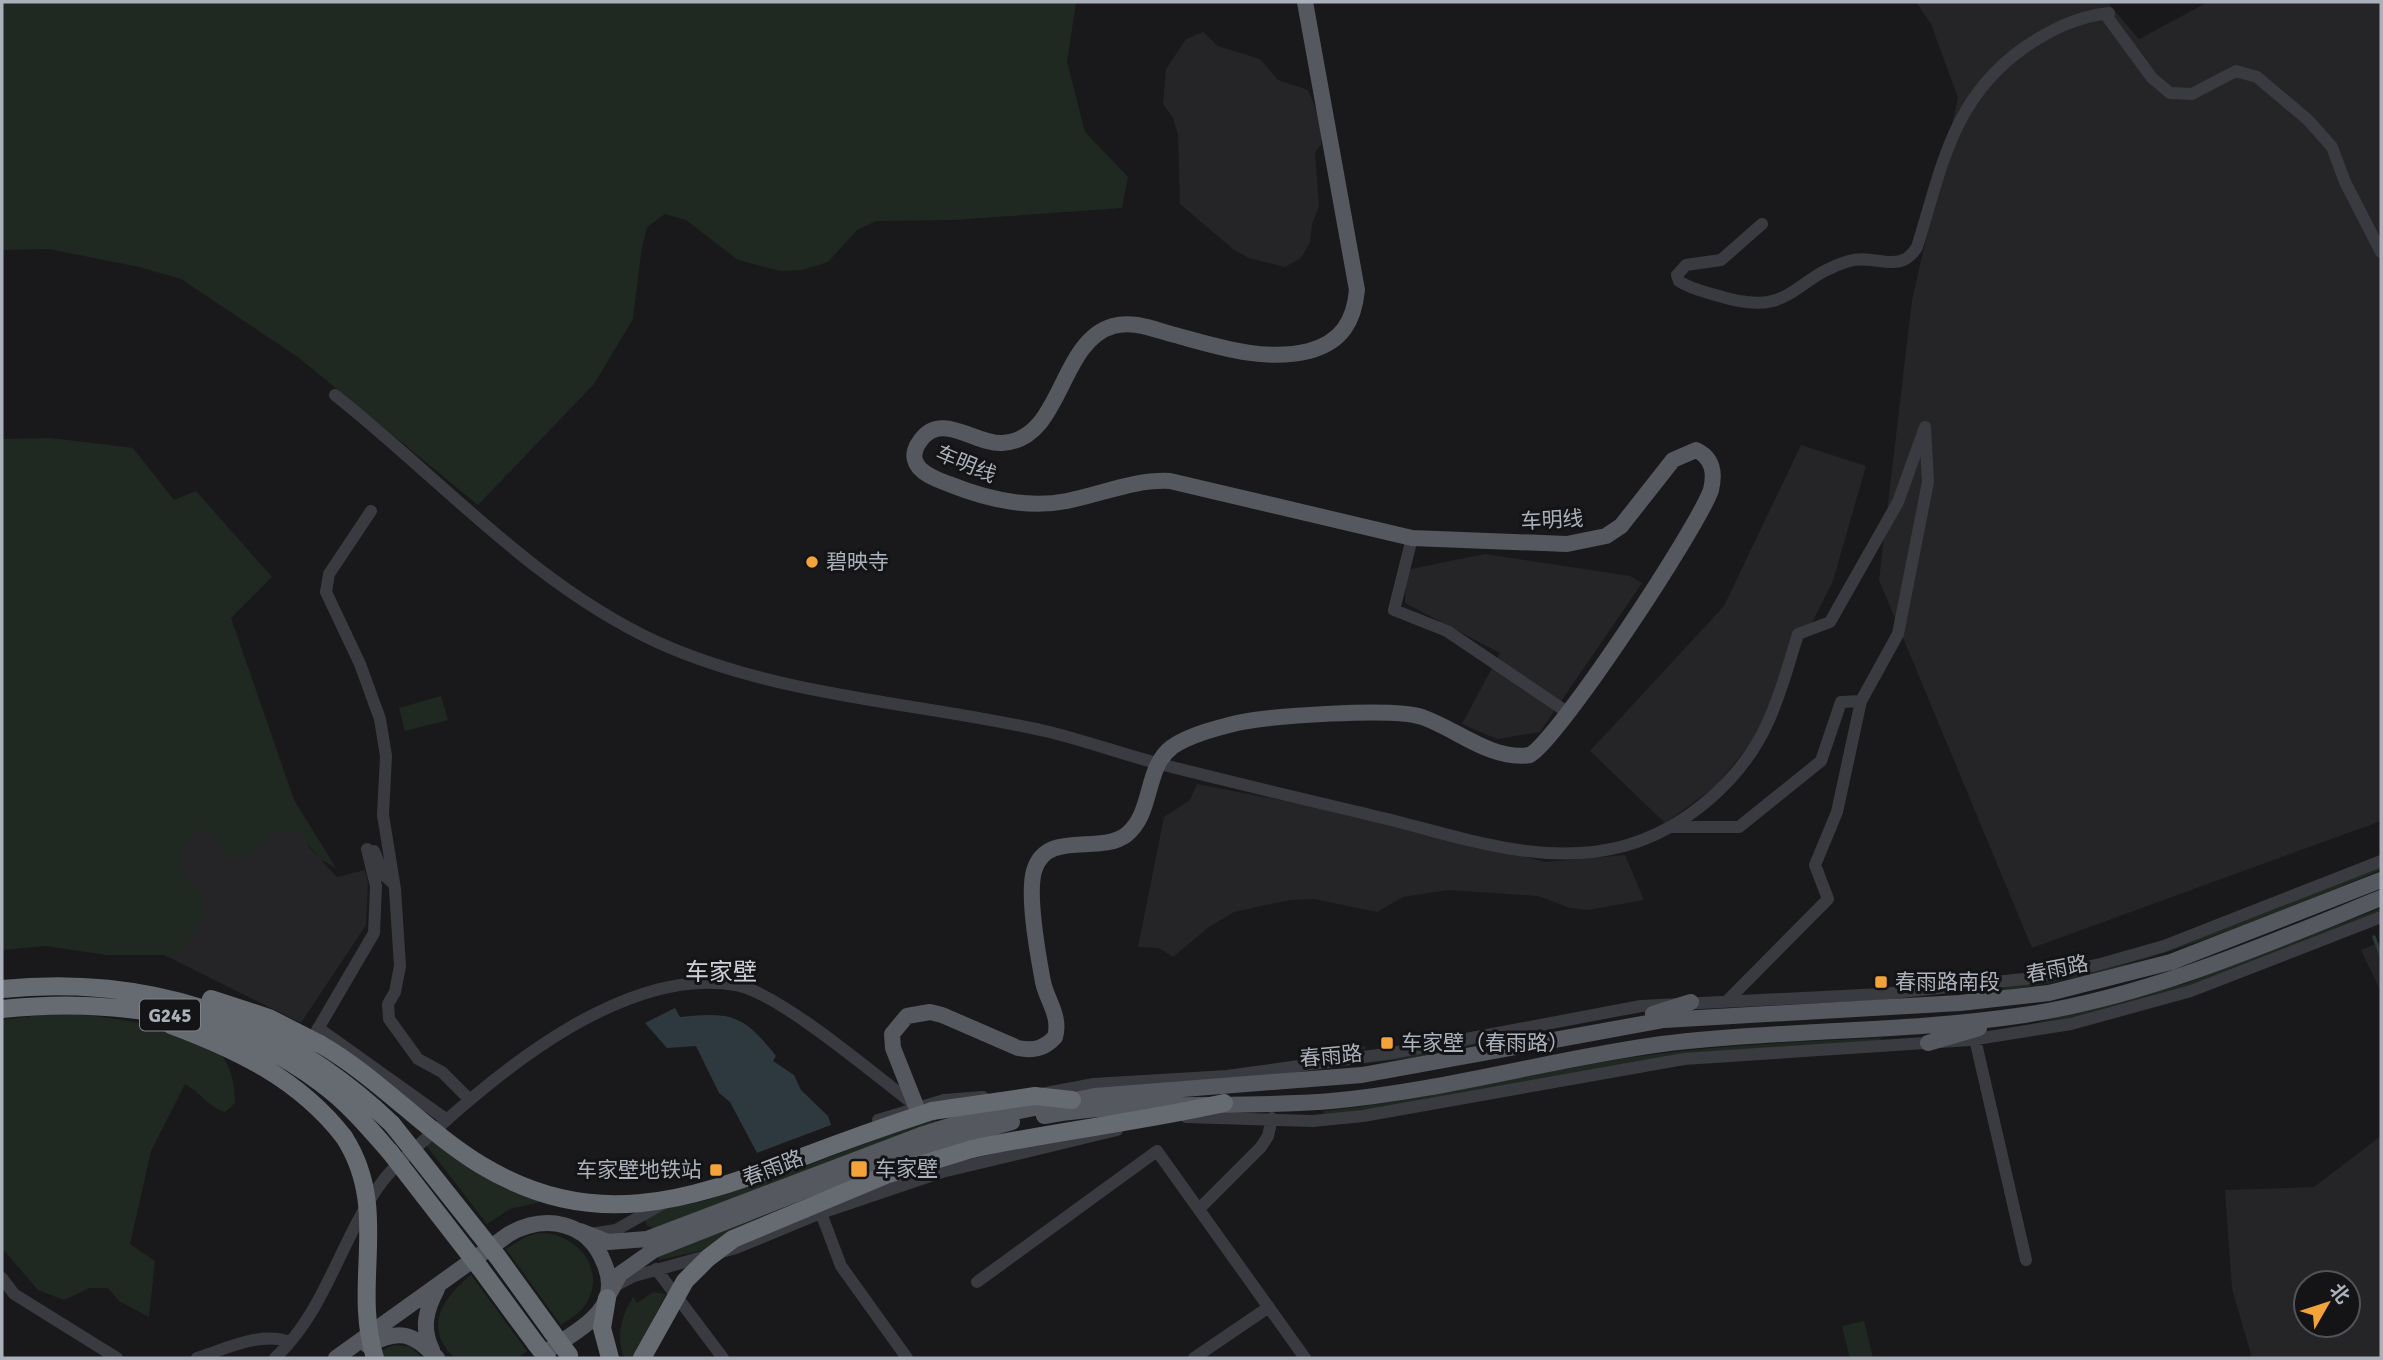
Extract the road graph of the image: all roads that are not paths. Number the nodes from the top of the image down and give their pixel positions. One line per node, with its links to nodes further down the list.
1 (1305, 2): 7 (main road, 车明线)
2 (2108, 7): 3 (street); 4 (street)
3 (1762, 224)
4 (2381, 251)
5 (335, 395): 10 (street)
6 (371, 511): 14 (street)
7 (1412, 538): 9 (street); 9 (main road, 车明线)
8 (1861, 701): 11 (street); 11 (street); 19 (street)
9 (1567, 712): 10 (main road, 车明线)
10 (1159, 764): 11 (street); 34 (main road, 车明线)
11 (1671, 827)
12 (2381, 861): 19 (street)
13 (2381, 880): 24 (main road, 春雨路)
14 (394, 884): 25 (street); 31 (street)
15 (2381, 898): 23 (main road, 春雨路)
16 (2381, 917): 26 (street)
17 (111, 988): 18 (highway, G245); 25 (highway); 50 (highway, G245, bridge)
18 (2, 989)
19 (1727, 1001): 20 (street)
20 (1690, 1002): 24 (main road); 28 (street)
21 (107, 1007): 22 (highway, G245); 49 (highway, G245, bridge); 55 (highway, bridge)
22 (2, 1009)
23 (2027, 1014): 27 (main road); 33 (main road, 春雨路)
24 (1607, 1029): 29 (main road, 春雨路)
25 (317, 1037): 34 (highway, bridge); 37 (street)
26 (1975, 1039): 27 (street); 41 (street)
27 (1928, 1043): 36 (street)
28 (1227, 1076): 29 (main road); 30 (street)
29 (1295, 1080): 32 (main road, 春雨路)
30 (1035, 1096): 32 (highway); 34 (highway)
31 (468, 1099): 34 (street); 37 (street)
32 (1072, 1100): 40 (main road, 春雨路)
33 (1224, 1103): 35 (highway); 46 (main road, 春雨路)
34 (924, 1109): 40 (street)
35 (1163, 1116): 36 (street); 39 (street); 58 (highway, bridge)
36 (1272, 1118): 38 (street)
37 (447, 1120): 48 (street)
38 (1200, 1208): 44 (street); 47 (street)
39 (821, 1213): 42 (street); 60 (street)
40 (580, 1231): 45 (main road, 春雨路); 46 (main road)
41 (2026, 1260)
42 (656, 1269): 46 (street); 59 (street)
43 (2, 1278): 51 (street)
44 (976, 1282)
45 (439, 1287): 54 (main road, 春雨路); 56 (main road)
46 (610, 1293): 49 (main road, 春雨路); 57 (highway)
47 (1269, 1307): 61 (street); 62 (street)
48 (290, 1342): 52 (street); 53 (street)
49 (541, 1353)
50 (570, 1357)
51 (117, 1358)
52 (197, 1358)
53 (275, 1358)
54 (338, 1358): 56 (main road)
55 (374, 1358)
56 (437, 1358)
57 (610, 1358)
58 (642, 1358)
59 (723, 1358)
60 (907, 1358)
61 (1194, 1358)
62 (1305, 1358)

